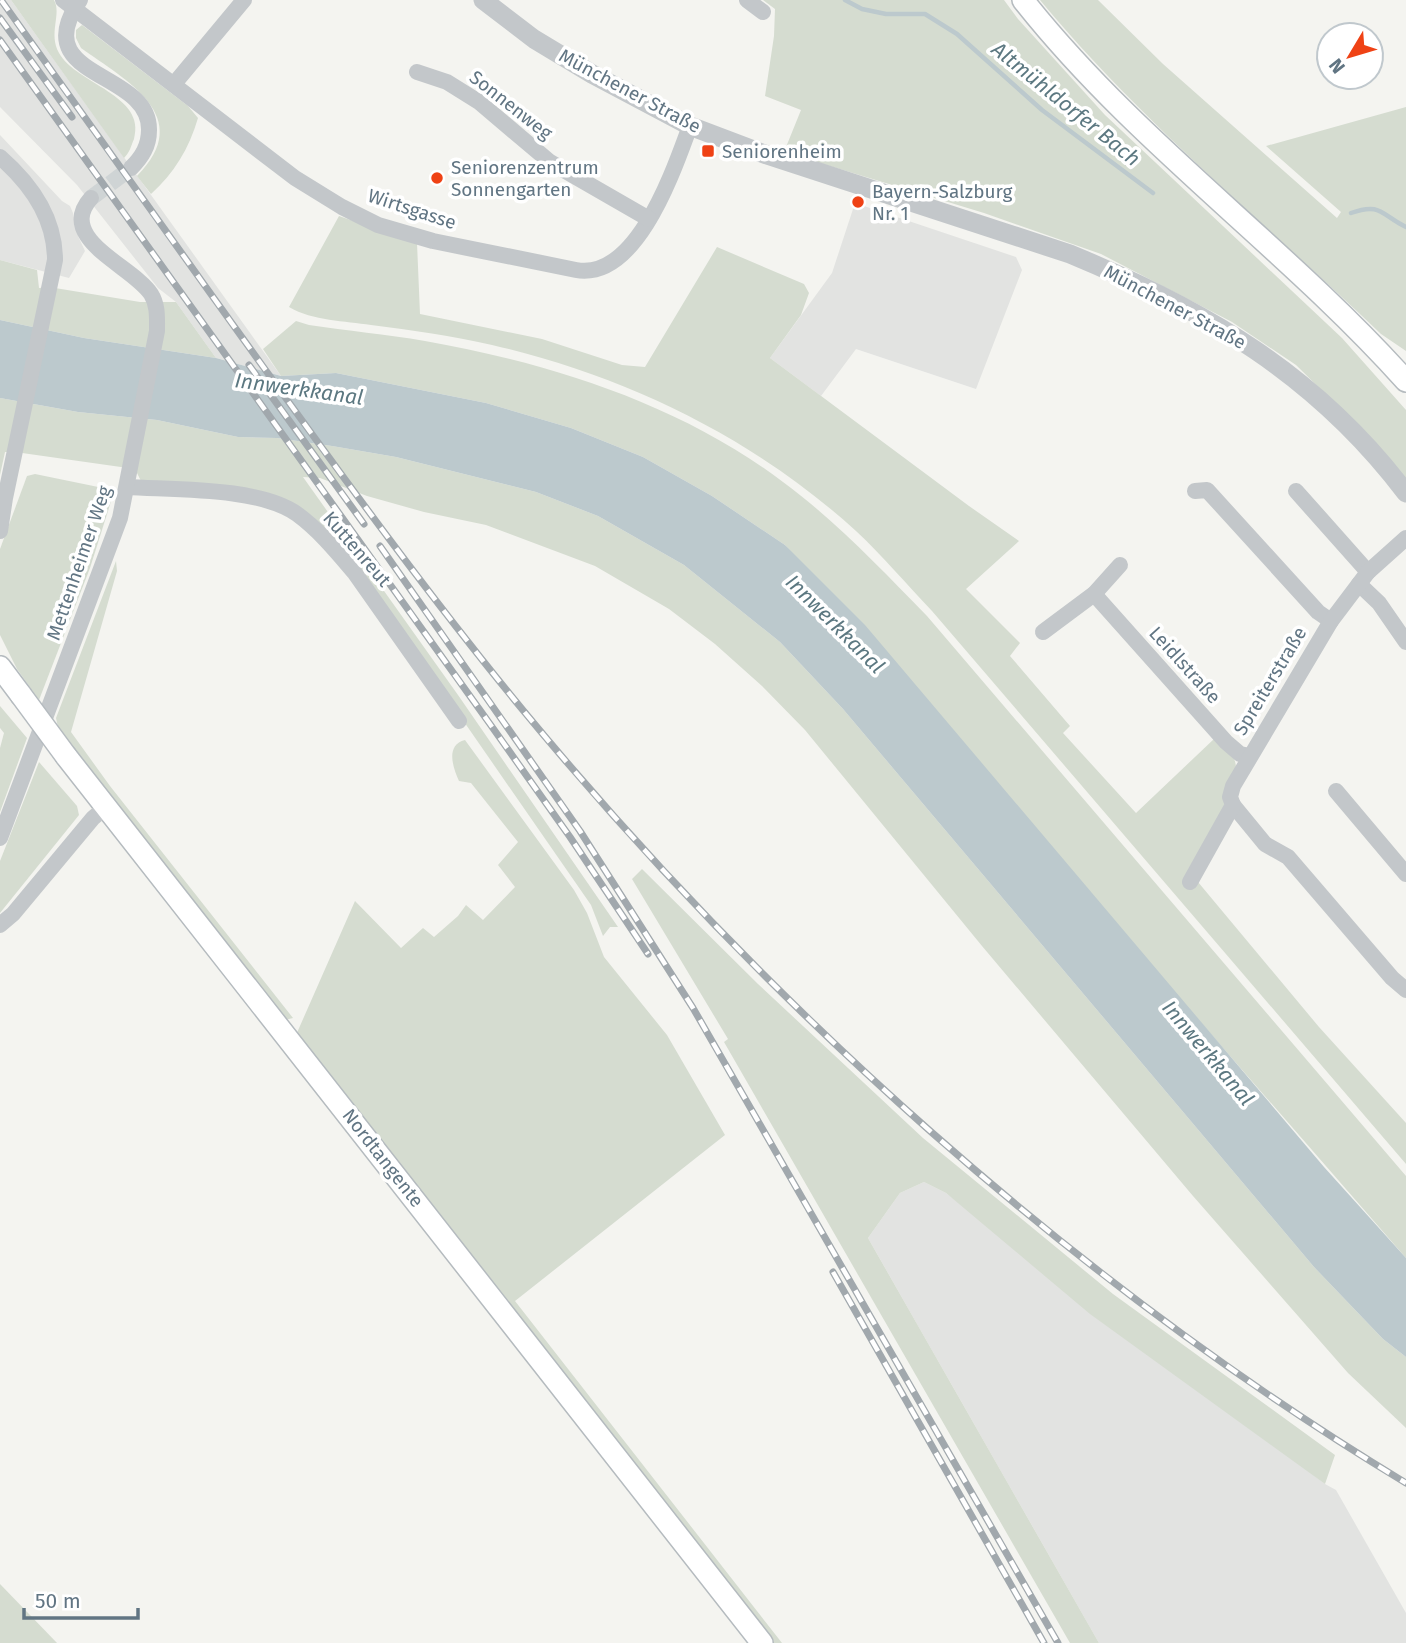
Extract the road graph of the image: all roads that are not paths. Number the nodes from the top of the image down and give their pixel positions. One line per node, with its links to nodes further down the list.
1 (244, 0): 8 (street)
2 (484, 0): 9 (street, Münchener Straße)
3 (747, 0): 6 (street)
4 (1023, 0): 14 (main road)
5 (73, 3): 8 (street, Wirtsgasse); 11 (street)
6 (763, 12)
7 (417, 72): 13 (street, Sonnenweg)
8 (174, 84): 13 (street, Wirtsgasse)
9 (690, 126): 13 (street, Wirtsgasse); 18 (street, Münchener Straße)
10 (0, 157): 19 (street)
11 (131, 167)
12 (91, 198): 15 (street, Mettenheimer Weg)
13 (649, 219)
14 (1406, 381)
15 (127, 487): 29 (street, Kuttenreut); 34 (street, Mettenheimer Weg)
16 (1195, 491): 25 (street)
17 (1296, 491): 23 (street)
18 (1406, 492)
19 (2, 502): 20 (street)
20 (0, 531)
21 (1406, 538): 23 (street, Spreiterstraße)
22 (1120, 565): 24 (street)
23 (1364, 578): 25 (street, Spreiterstraße); 27 (street)
24 (1094, 594): 26 (street); 30 (street, Leidlstraße)
25 (1331, 621): 30 (street, Spreiterstraße)
26 (1043, 632)
27 (1406, 642)
28 (1, 668): 33 (main road, Nordtangente, bridge)
29 (459, 721)
30 (1250, 756): 32 (street, Spreiterstraße)
31 (1336, 791): 35 (street)
32 (1233, 805): 36 (street, Spreiterstraße); 38 (street)
33 (106, 807): 37 (street); 39 (main road, Nordtangente)
34 (0, 838)
35 (1406, 874)
36 (1190, 882)
37 (0, 925)
38 (1406, 990)
39 (762, 1643)

